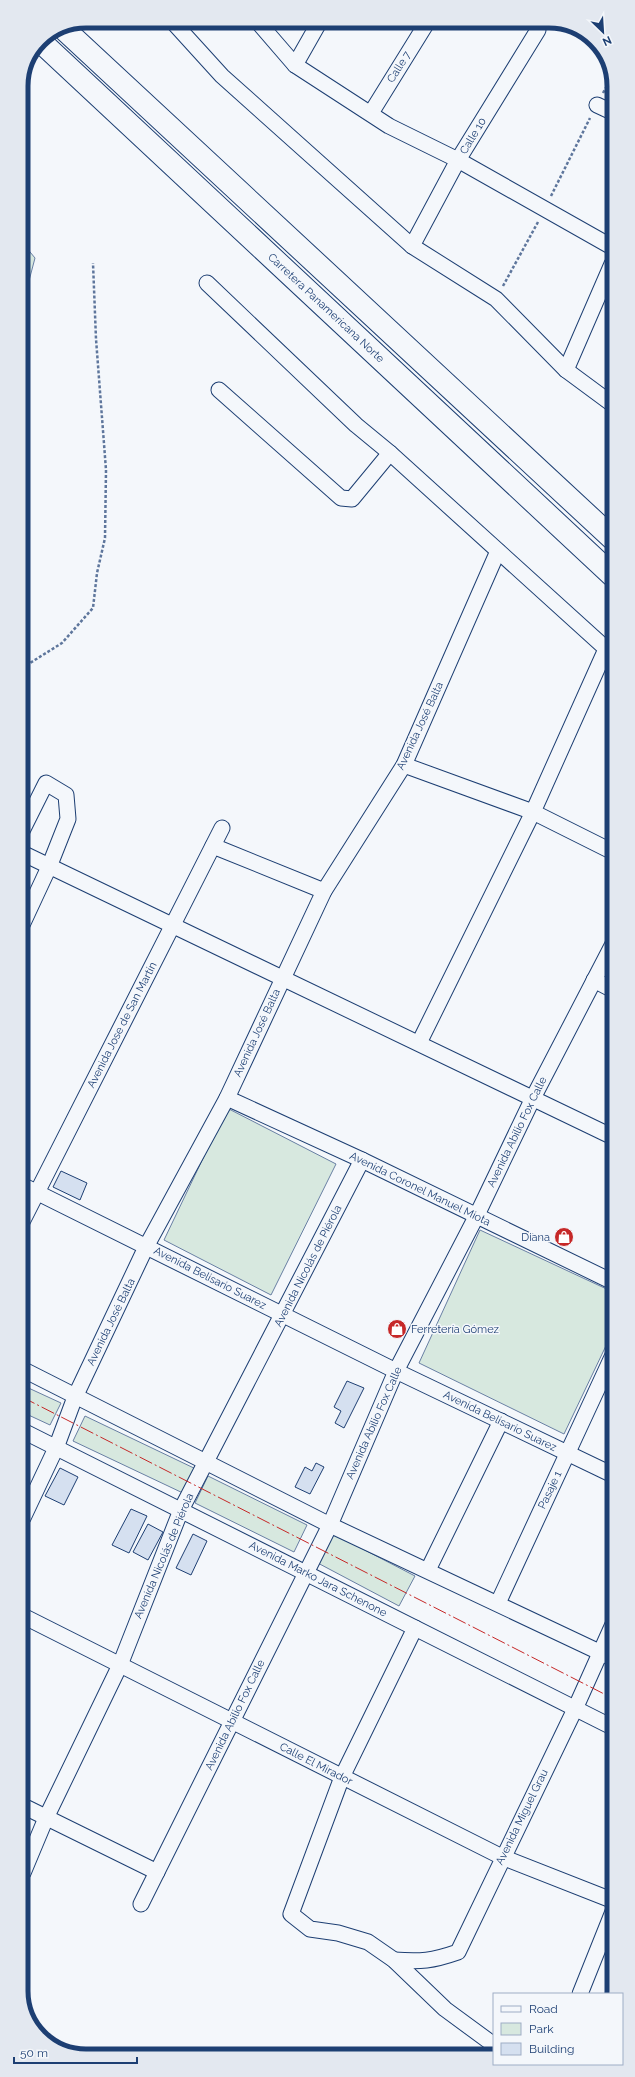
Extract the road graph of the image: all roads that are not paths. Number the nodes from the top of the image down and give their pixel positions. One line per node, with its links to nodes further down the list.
1 (178, 28): 14 (street)
2 (263, 28): 8 (street)
3 (316, 28): 8 (street)
4 (424, 28): 11 (street, Calle 7)
5 (538, 30): 12 (street, Calle 10)
6 (66, 31): 21 (highway)
7 (45, 45): 23 (highway, Carretera Panamericana Norte)
8 (295, 65): 11 (street)
9 (597, 105): 10 (street)
10 (607, 110)
11 (371, 114): 12 (street)
12 (458, 160): 13 (street); 14 (street, Calle 10)
13 (607, 244)
14 (412, 246): 17 (street)
15 (607, 276): 17 (street)
16 (207, 283): 20 (street)
17 (566, 370): 19 (street)
18 (219, 390): 20 (street)
19 (607, 400)
20 (390, 453): 22 (street)
21 (607, 533)
22 (498, 551): 24 (street); 26 (street, Avenida José Balta)
23 (607, 570)
24 (607, 650)
25 (607, 656): 27 (street)
26 (404, 765): 27 (street); 34 (street, Avenida José Balta)
27 (533, 812): 31 (street); 41 (street)
28 (28, 819): 33 (street)
29 (222, 828): 30 (street, Avenida Jose de San Martín)
30 (213, 846): 34 (street); 36 (street, Avenida Jose de San Martín)
31 (607, 849)
32 (28, 856): 33 (street)
33 (49, 867): 35 (street); 36 (street)
34 (324, 891): 38 (street, Avenida José Balta)
35 (28, 912)
36 (172, 927): 38 (street); 47 (street, Avenida Jose de San Martín)
37 (607, 955): 39 (street, Avenida Abilio Fox Calle)
38 (282, 979): 41 (street); 42 (street, Avenida José Balta)
39 (594, 980): 40 (street); 43 (street, Avenida Abilio Fox Calle)
40 (607, 987)
41 (419, 1044): 43 (street)
42 (227, 1098): 45 (street, Avenida Coronel Manuel Miota); 50 (street, Avenida José Balta)
43 (533, 1098): 44 (street); 49 (street, Avenida Abilio Fox Calle)
44 (607, 1134)
45 (362, 1160): 49 (street, Avenida Coronel Manuel Miota); 52 (street, Avenida Nicolás de Piérola)
46 (28, 1188): 47 (street, Avenida Belisario Suarez)
47 (38, 1192): 48 (street, Avenida Jose de San Martín); 50 (street, Avenida Belisario Suarez)
48 (28, 1211)
49 (476, 1217): 51 (street, Avenida Coronel Manuel Miota); 54 (street, Avenida Abilio Fox Calle)
50 (146, 1247): 52 (street, Avenida Belisario Suarez); 56 (street, Avenida José Balta)
51 (607, 1279)
52 (283, 1315): 54 (street, Avenida Belisario Suarez); 61 (street, Avenida Nicolás de Piérola)
53 (607, 1368): 60 (street, Pasaje 1)
54 (396, 1371): 57 (street, Avenida Belisario Suarez); 65 (street, Avenida Abilio Fox Calle)
55 (28, 1372): 56 (street)
56 (74, 1397): 59 (street, Avenida José Balta); 61 (street)
57 (501, 1421): 60 (street, Avenida Belisario Suarez); 66 (street)
58 (28, 1434): 59 (street, Avenida Marko Jara Schenone)
59 (56, 1448): 63 (street, Avenida José Balta); 64 (street, Avenida Marko Jara Schenone)
60 (567, 1453): 62 (street, Avenida Belisario Suarez); 68 (street, Pasaje 1)
61 (206, 1462): 64 (street, Avenida Nicolás de Piérola); 65 (street)
62 (607, 1472)
63 (28, 1507)
64 (182, 1510): 67 (street, Avenida Marko Jara Schenone); 74 (street, Avenida Nicolás de Piérola)
65 (330, 1525): 66 (street); 67 (street, Avenida Abilio Fox Calle)
66 (428, 1570): 68 (street)
67 (306, 1573): 70 (street, Avenida Marko Jara Schenone); 76 (street, Avenida Abilio Fox Calle)
68 (498, 1603): 72 (street)
69 (28, 1619): 74 (street, Calle El Mirador)
70 (415, 1628): 75 (street, Avenida Marko Jara Schenone); 78 (street)
71 (607, 1637): 72 (street, Avenida Miguel Grau)
72 (600, 1652): 73 (street); 75 (street, Avenida Miguel Grau)
73 (607, 1656)
74 (120, 1665): 76 (street, Calle El Mirador); 80 (street, Avenida Nicolás de Piérola)
75 (575, 1709): 77 (street, Avenida Marko Jara Schenone); 81 (street, Avenida Miguel Grau)
76 (233, 1722): 78 (street, Calle El Mirador); 83 (street, Avenida Abilio Fox Calle)
77 (607, 1725)
78 (342, 1777): 81 (street, Calle El Mirador); 87 (street)
79 (28, 1809): 80 (street)
80 (46, 1818): 82 (street, Avenida Nicolás de Piérola); 83 (street)
81 (502, 1857): 84 (street, Calle El Mirador); 87 (street, Avenida Miguel Grau)
82 (28, 1861)
83 (157, 1872): 85 (street, Avenida Abilio Fox Calle)
84 (607, 1898)
85 (141, 1904)
86 (607, 1926): 88 (street)
87 (394, 1960): 89 (street)
88 (580, 1993)
89 (493, 2044)

